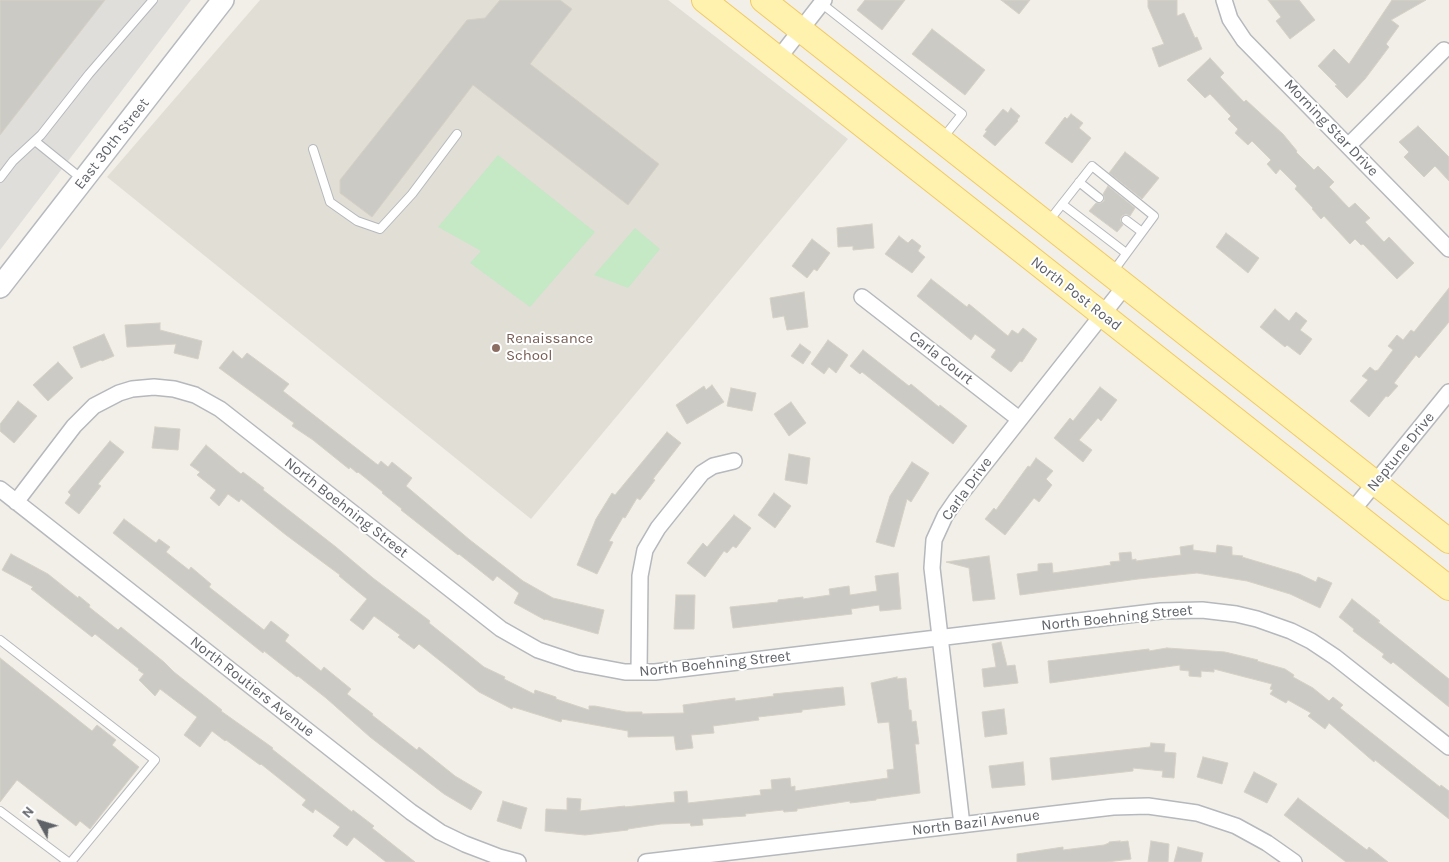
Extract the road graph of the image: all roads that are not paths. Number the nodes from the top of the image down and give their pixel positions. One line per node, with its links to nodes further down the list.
1 (153, 0): 11 (lane)
2 (223, 0): 16 (main road, East 30th Street)
3 (704, 0): 9 (main road, North Post Road)
4 (763, 0): 7 (main road)
5 (1224, 0): 13 (street, Morning Star Drive)
6 (822, 2): 7 (street); 12 (lane)
7 (800, 30): 9 (street); 12 (main road)
8 (1444, 50): 13 (street)
9 (778, 59): 28 (main road, North Post Road)
10 (457, 134): 14 (lane)
11 (34, 141): 15 (lane); 16 (lane)
12 (942, 141): 21 (main road)
13 (1348, 146): 23 (street, Morning Star Drive)
14 (313, 149)
15 (0, 178)
16 (83, 181): 26 (main road, East 30th Street)
17 (1079, 182): 18 (lane); 19 (lane); 22 (lane)
18 (1099, 198)
19 (1062, 204): 21 (lane); 24 (lane)
20 (1126, 220): 22 (lane)
21 (1046, 223): 25 (main road)
22 (1142, 232): 24 (lane)
23 (1449, 249)
24 (1126, 253): 25 (lane)
25 (1118, 280): 28 (street, Carla Drive); 32 (main road)
26 (0, 287)
27 (862, 297): 30 (street, Carla Court)
28 (1102, 315): 30 (street, Carla Drive); 35 (main road, North Post Road)
29 (1449, 392): 32 (street, Neptune Drive)
30 (1019, 419): 38 (street, Carla Drive)
31 (734, 461): 40 (street)
32 (1375, 483): 35 (street, Neptune Drive); 36 (main road)
33 (0, 489): 34 (street, North Routiers Avenue)
34 (16, 502): 40 (street, North Boehning Street); 45 (street, North Routiers Avenue)
35 (1352, 511): 37 (main road, North Post Road)
36 (1449, 541)
37 (1449, 588)
38 (940, 638): 40 (street, North Boehning Street); 41 (street, North Boehning Street); 43 (street, Carla Drive)
39 (0, 640): 44 (lane)
40 (639, 672)
41 (1449, 747)
42 (0, 811): 44 (lane)
43 (962, 825): 46 (street, North Bazil Avenue); 47 (street, North Bazil Avenue)
44 (70, 862)
45 (518, 862)
46 (646, 862)
47 (1294, 862)

